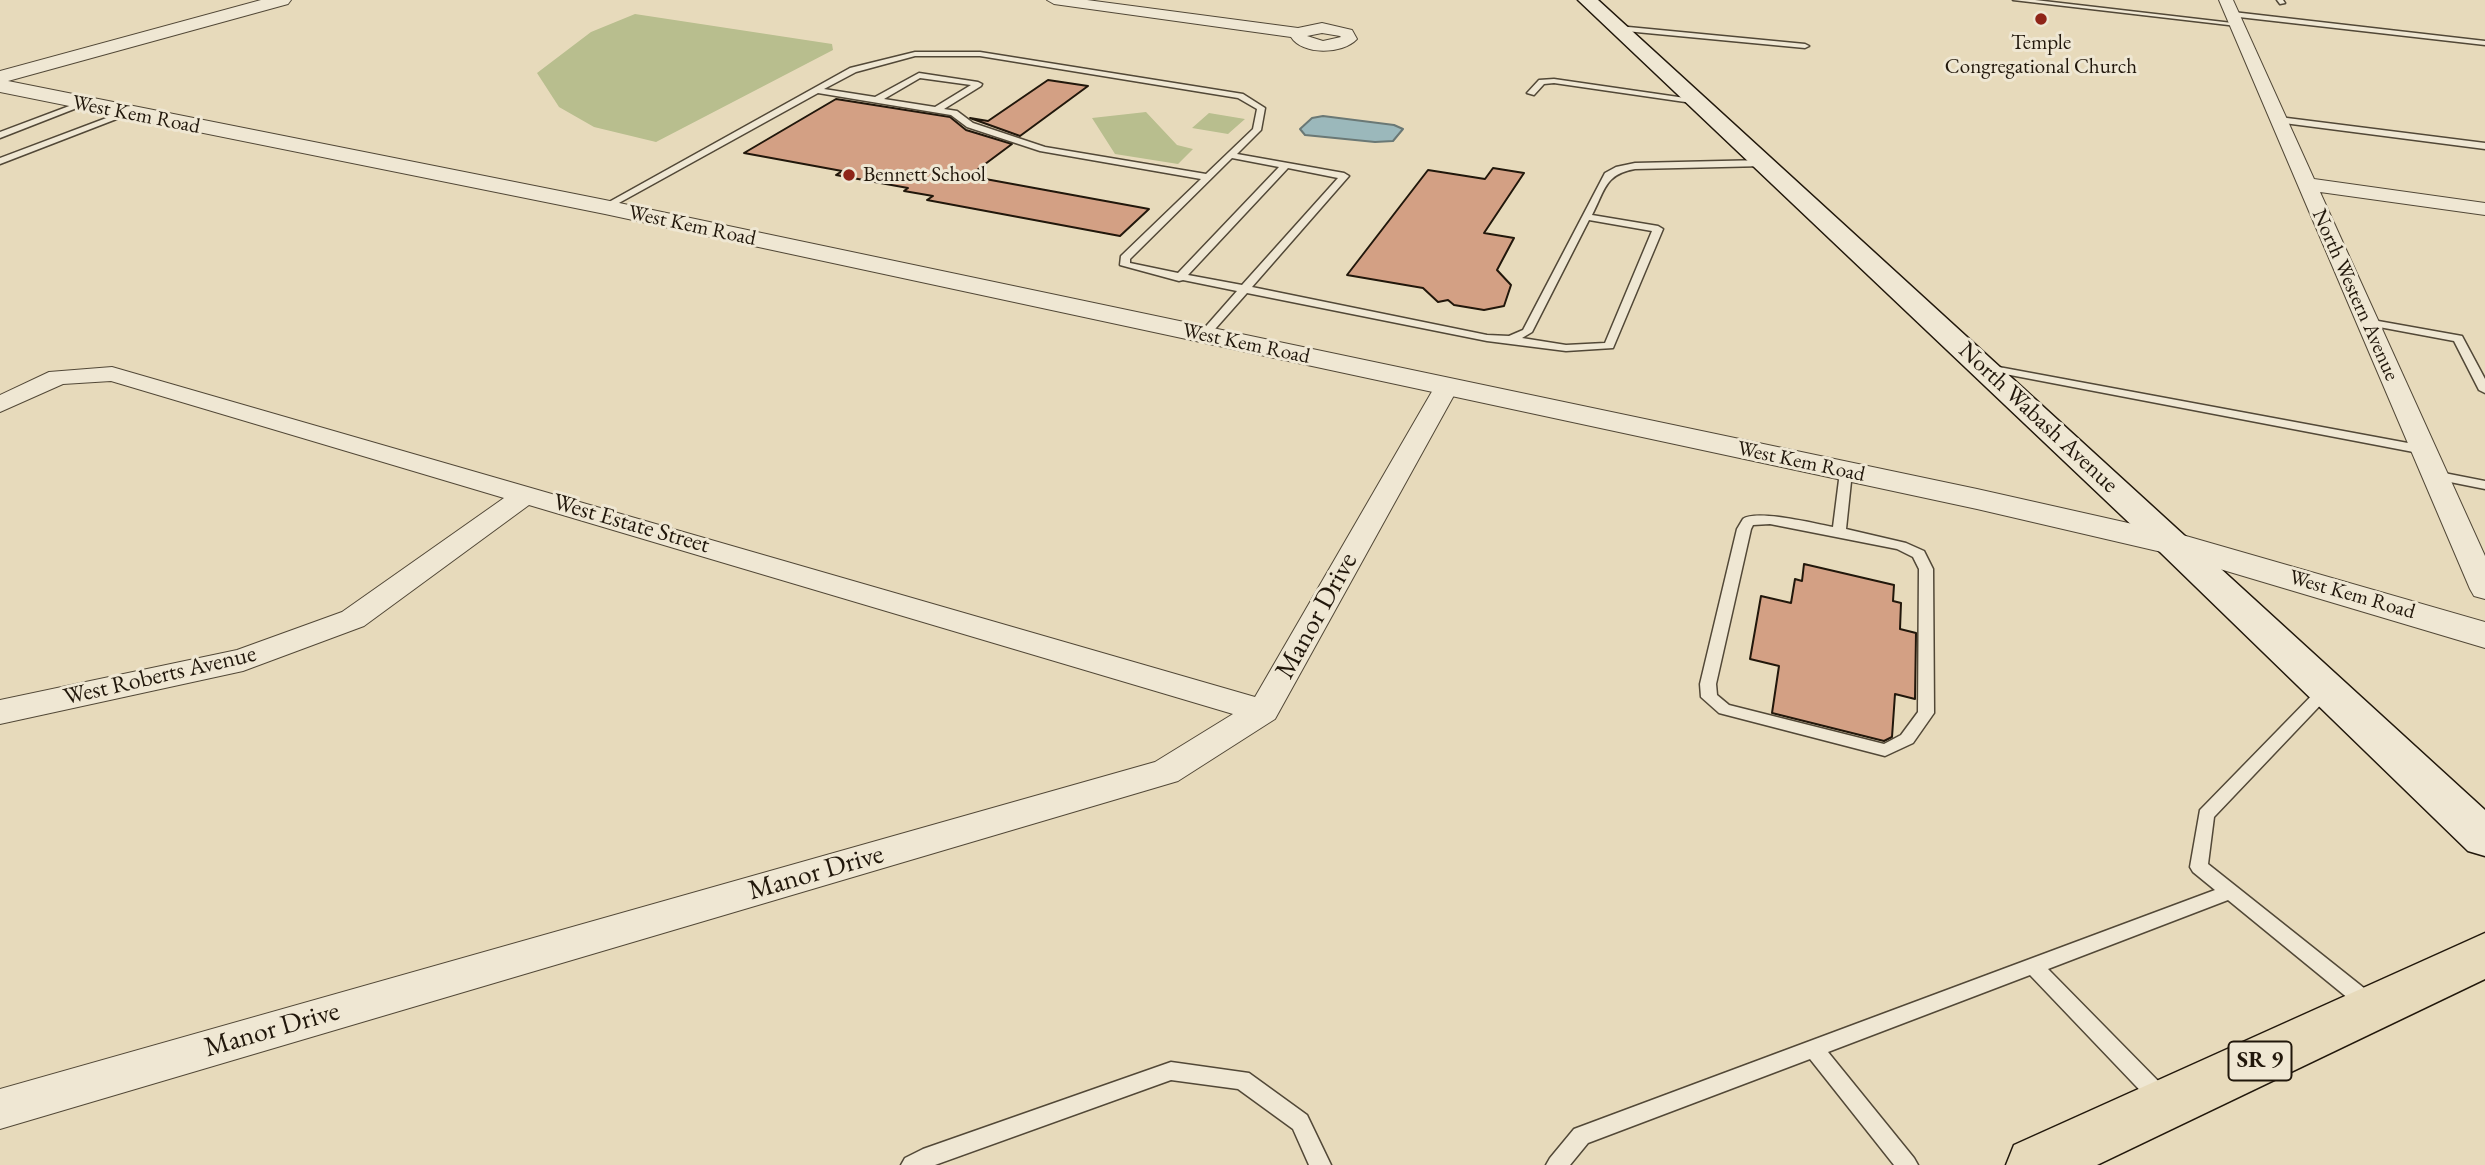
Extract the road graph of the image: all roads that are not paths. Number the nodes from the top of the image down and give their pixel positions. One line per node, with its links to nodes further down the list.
1 (282, 0): 11 (street)
2 (1054, 0): 8 (street)
3 (1587, 0): 7 (main road, North Wabash Avenue)
4 (2016, 0): 5 (lane)
5 (2071, 2): 6 (lane)
6 (2232, 12): 9 (lane); 20 (street, North Western Avenue)
7 (1618, 28): 10 (lane); 16 (main road, North Wabash Avenue)
8 (1299, 33)
9 (2485, 43)
10 (1805, 46)
11 (0, 77)
12 (0, 86): 17 (street, West Kem Road)
13 (816, 90): 15 (lane); 23 (lane); 29 (lane)
14 (1531, 93): 16 (lane)
15 (877, 100): 18 (lane); 18 (lane)
16 (1699, 102): 25 (main road, North Wabash Avenue)
17 (83, 104): 19 (street, West Kem Road); 21 (lane)
18 (937, 110): 27 (lane)
19 (128, 113): 24 (lane); 29 (street, West Kem Road)
20 (2279, 120): 22 (lane); 28 (street, North Western Avenue)
21 (0, 135)
22 (2485, 145)
23 (1230, 155): 26 (lane); 27 (lane)
24 (0, 161)
25 (1765, 163): 31 (lane); 37 (main road, North Wabash Avenue)
26 (1285, 166): 32 (lane); 33 (lane)
27 (1208, 177): 32 (lane)
28 (2306, 184): 30 (street); 34 (street, North Western Avenue)
29 (605, 207): 35 (street, West Kem Road)
30 (2485, 209)
31 (1586, 217): 36 (lane); 36 (lane)
32 (1179, 278): 33 (lane)
33 (1244, 290): 35 (lane); 36 (lane)
34 (2367, 322): 39 (lane); 41 (street, North Western Avenue)
35 (1204, 335): 38 (street, West Kem Road)
36 (1510, 339)
37 (1984, 367): 41 (lane); 47 (main road, North Wabash Avenue)
38 (1446, 388): 42 (street, West Kem Road); 51 (street, Manor Drive)
39 (2485, 390)
40 (0, 404): 45 (street, West Estate Street)
41 (2424, 450): 43 (street, North Western Avenue)
42 (1846, 472): 46 (lane); 47 (street, West Kem Road)
43 (2434, 475): 44 (lane); 48 (street, North Western Avenue)
44 (2485, 485)
45 (527, 494): 51 (street, West Estate Street); 52 (street, West Roberts Avenue)
46 (1839, 532): 46 (lane)
47 (2173, 544): 49 (street, West Kem Road); 50 (main road, North Wabash Avenue)
48 (2485, 589)
49 (2485, 635)
50 (2327, 689): 53 (main road, North Wabash Avenue); 54 (lane)
51 (1263, 711): 60 (street, Manor Drive)
52 (0, 712)
53 (2485, 838)
54 (2230, 892): 56 (lane); 57 (lane)
55 (2485, 956): 57 (highway, SR 9)
56 (2032, 965): 58 (lane); 59 (lane)
57 (2374, 1007): 59 (highway, SR 9)
58 (1812, 1048): 63 (lane); 64 (lane)
59 (2167, 1104): 65 (highway, SR 9)
60 (0, 1109)
61 (912, 1165): 62 (lane)
62 (1320, 1165)
63 (1557, 1165)
64 (1907, 1165)
65 (2035, 1165)

